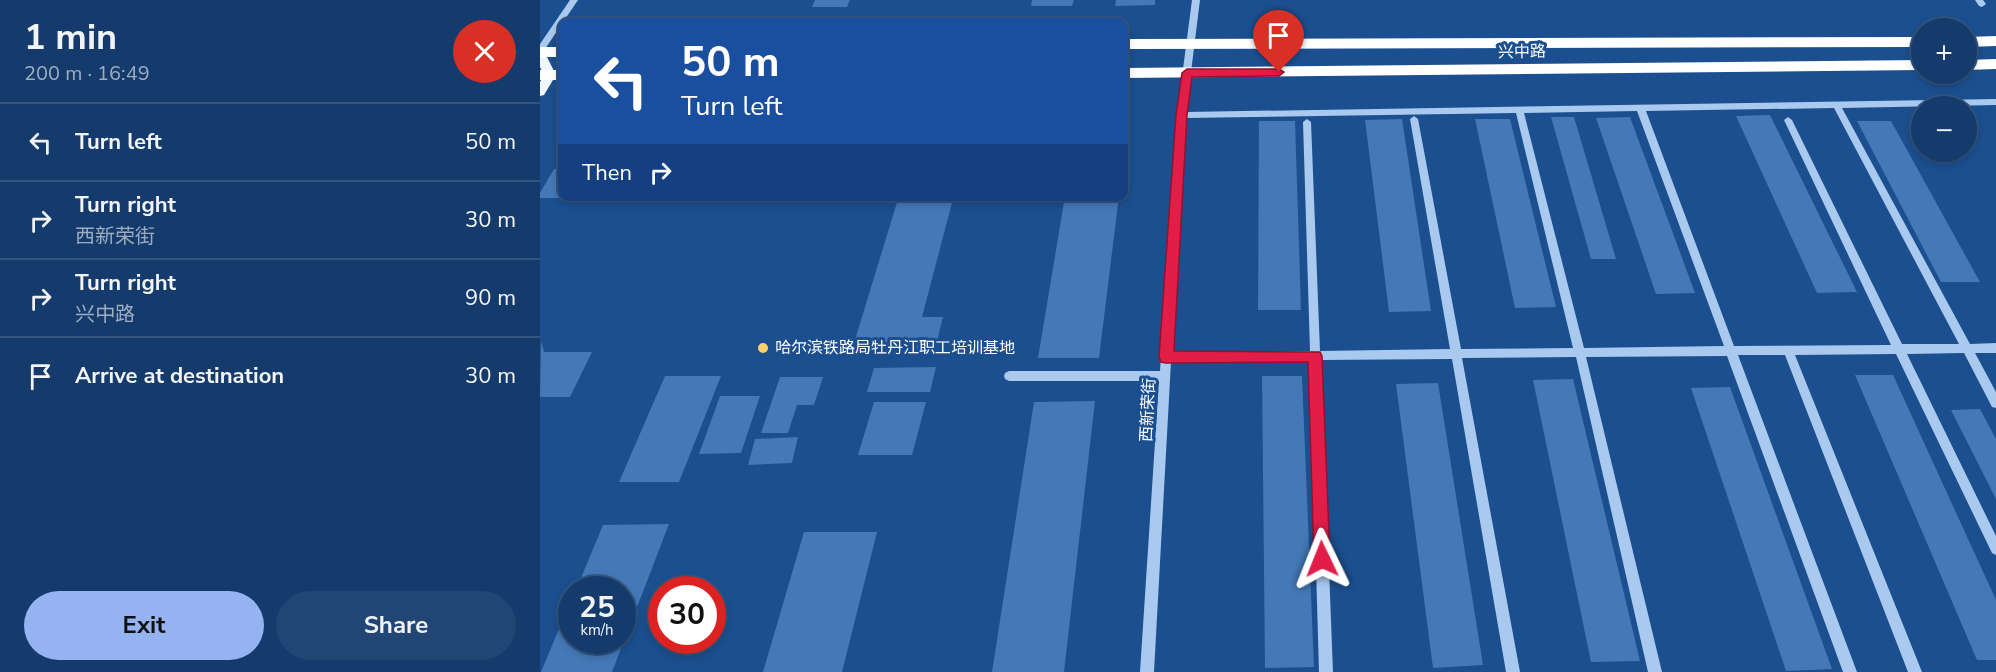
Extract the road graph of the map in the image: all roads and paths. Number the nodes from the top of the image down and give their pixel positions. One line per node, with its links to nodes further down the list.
1 (574, 0): 3 (street)
2 (1196, 0): 8 (street, 西新荣街)
3 (562, 18)
4 (558, 24): 10 (street)
5 (1996, 41): 7 (highway)
6 (1911, 42): 8 (highway, 兴中路)
7 (1977, 42)
8 (1191, 43): 9 (highway, 兴中路); 16 (street, 西新荣街)
9 (1128, 44)
10 (540, 52): 11 (highway); 17 (main road)
11 (558, 52)
12 (1996, 64): 14 (highway)
13 (1911, 65): 16 (highway, 兴中路)
14 (1977, 65)
15 (1128, 73): 16 (highway, 兴中路)
16 (1187, 73): 23 (street, 西新荣街)
17 (551, 75): 18 (main road)
18 (540, 92)
19 (1996, 102): 20 (street)
20 (1836, 104): 23 (street); 27 (street)
21 (1640, 107): 31 (street)
22 (1520, 113): 32 (street)
23 (1181, 115): 35 (street, 西新荣街)
24 (1414, 119): 33 (street)
25 (1788, 120): 29 (street)
26 (1307, 122): 34 (street)
27 (1967, 348): 28 (street); 29 (street); 38 (street)
28 (1996, 348)
29 (1899, 349): 30 (street); 39 (street)
30 (1788, 350): 31 (street); 45 (street)
31 (1730, 351): 32 (street); 44 (street)
32 (1580, 353): 33 (street); 43 (street)
33 (1455, 354): 34 (street); 42 (street)
34 (1315, 356): 35 (street); 41 (street)
35 (1166, 357): 37 (street, 西新荣街)
36 (1009, 376): 37 (street)
37 (1166, 376): 40 (street, 西新荣街)
38 (1996, 403)
39 (1996, 549)
40 (1147, 672)
41 (1326, 672)
42 (1513, 672)
43 (1655, 672)
44 (1850, 672)
45 (1915, 672)

